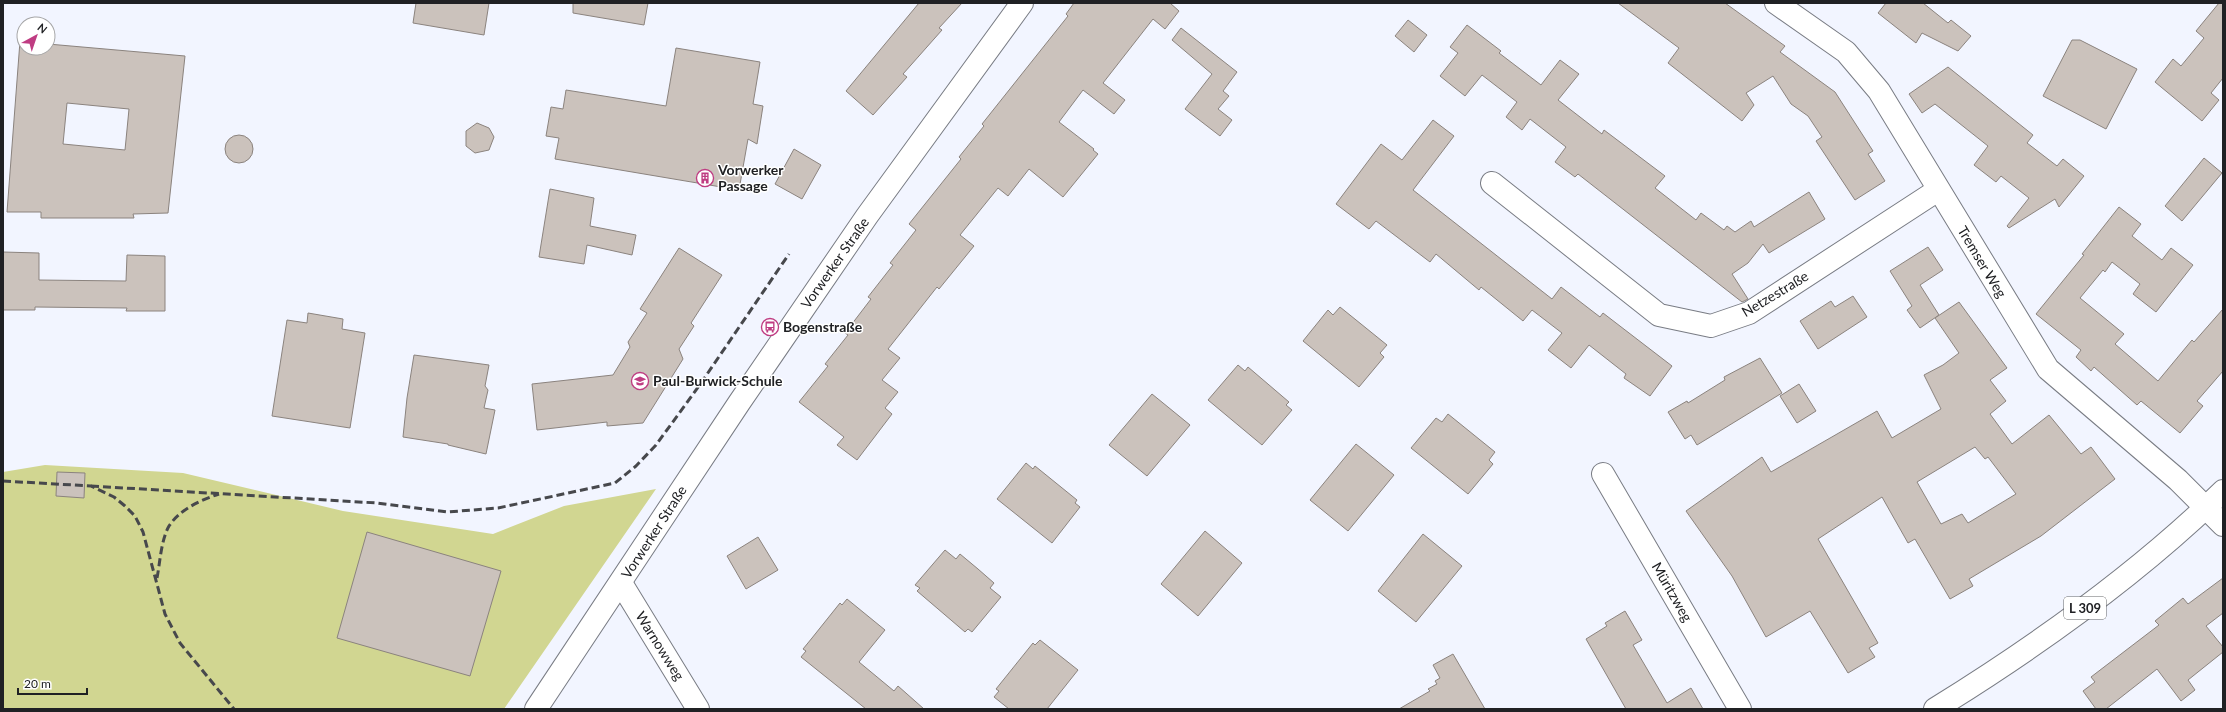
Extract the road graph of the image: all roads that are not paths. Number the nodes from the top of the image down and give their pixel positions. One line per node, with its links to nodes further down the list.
1 (1022, 3): 9 (street, Vorwerker Straße)
2 (1776, 3): 4 (street, Tremser Weg)
3 (1492, 183): 4 (street, Netzestraße)
4 (1938, 190): 7 (street, Tremser Weg)
5 (1603, 474): 12 (street, Müritzweg)
6 (2223, 491): 7 (street, L 309)
7 (2206, 508): 8 (street, Tremser Weg); 13 (street, L 309)
8 (2223, 525)
9 (621, 583): 10 (street, Vorwerker Straße); 11 (street, Warnowweg)
10 (536, 709)
11 (698, 709)
12 (1740, 709)
13 (1935, 709)

